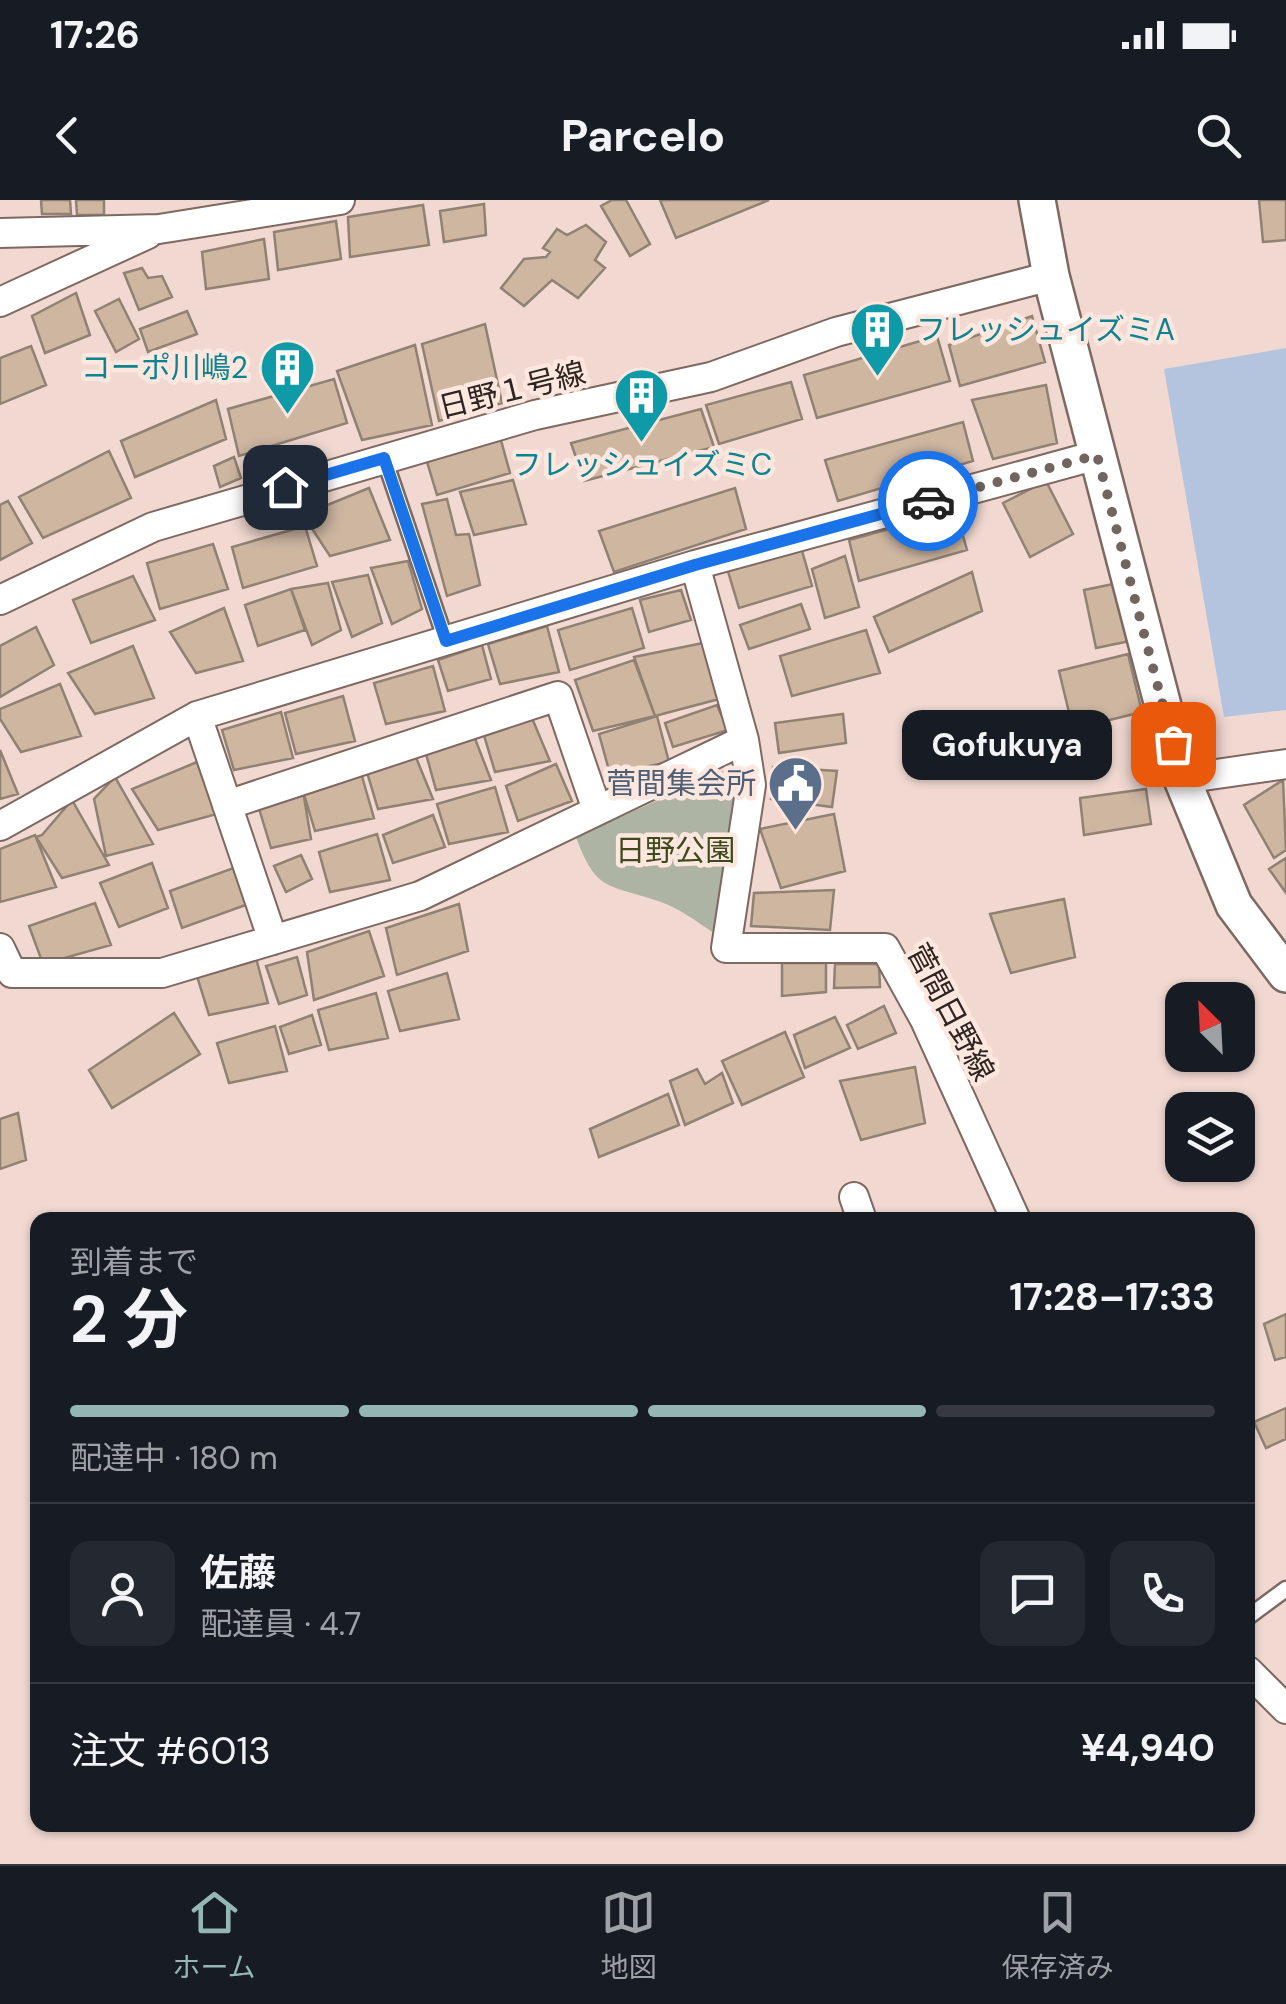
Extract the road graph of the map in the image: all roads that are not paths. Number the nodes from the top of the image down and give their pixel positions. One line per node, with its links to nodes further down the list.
1 (340, 200): 3 (street)
2 (1037, 200): 5 (street)
3 (159, 230): 4 (street); 6 (street)
4 (0, 233)
5 (1051, 276): 7 (street); 8 (street, 日野１号線)
6 (0, 302)
7 (1097, 455): 9 (street); 15 (street)
8 (384, 458): 10 (street, 日野１号線); 11 (lane)
9 (695, 565): 11 (street); 13 (street)
10 (0, 600)
11 (446, 641): 12 (street)
12 (197, 716): 16 (street); 18 (street)
13 (744, 740): 17 (street); 22 (street, 菅間日野線)
14 (1286, 764): 15 (street)
15 (1182, 780): 21 (street)
16 (227, 805): 17 (street); 19 (street)
17 (597, 810): 19 (street)
18 (0, 826)
19 (273, 940): 20 (street)
20 (0, 948)
21 (1286, 974)
22 (1012, 1212)
23 (1286, 1589): 24 (lane)
24 (1255, 1611)
25 (1255, 1678): 26 (street)
26 (1286, 1709)

